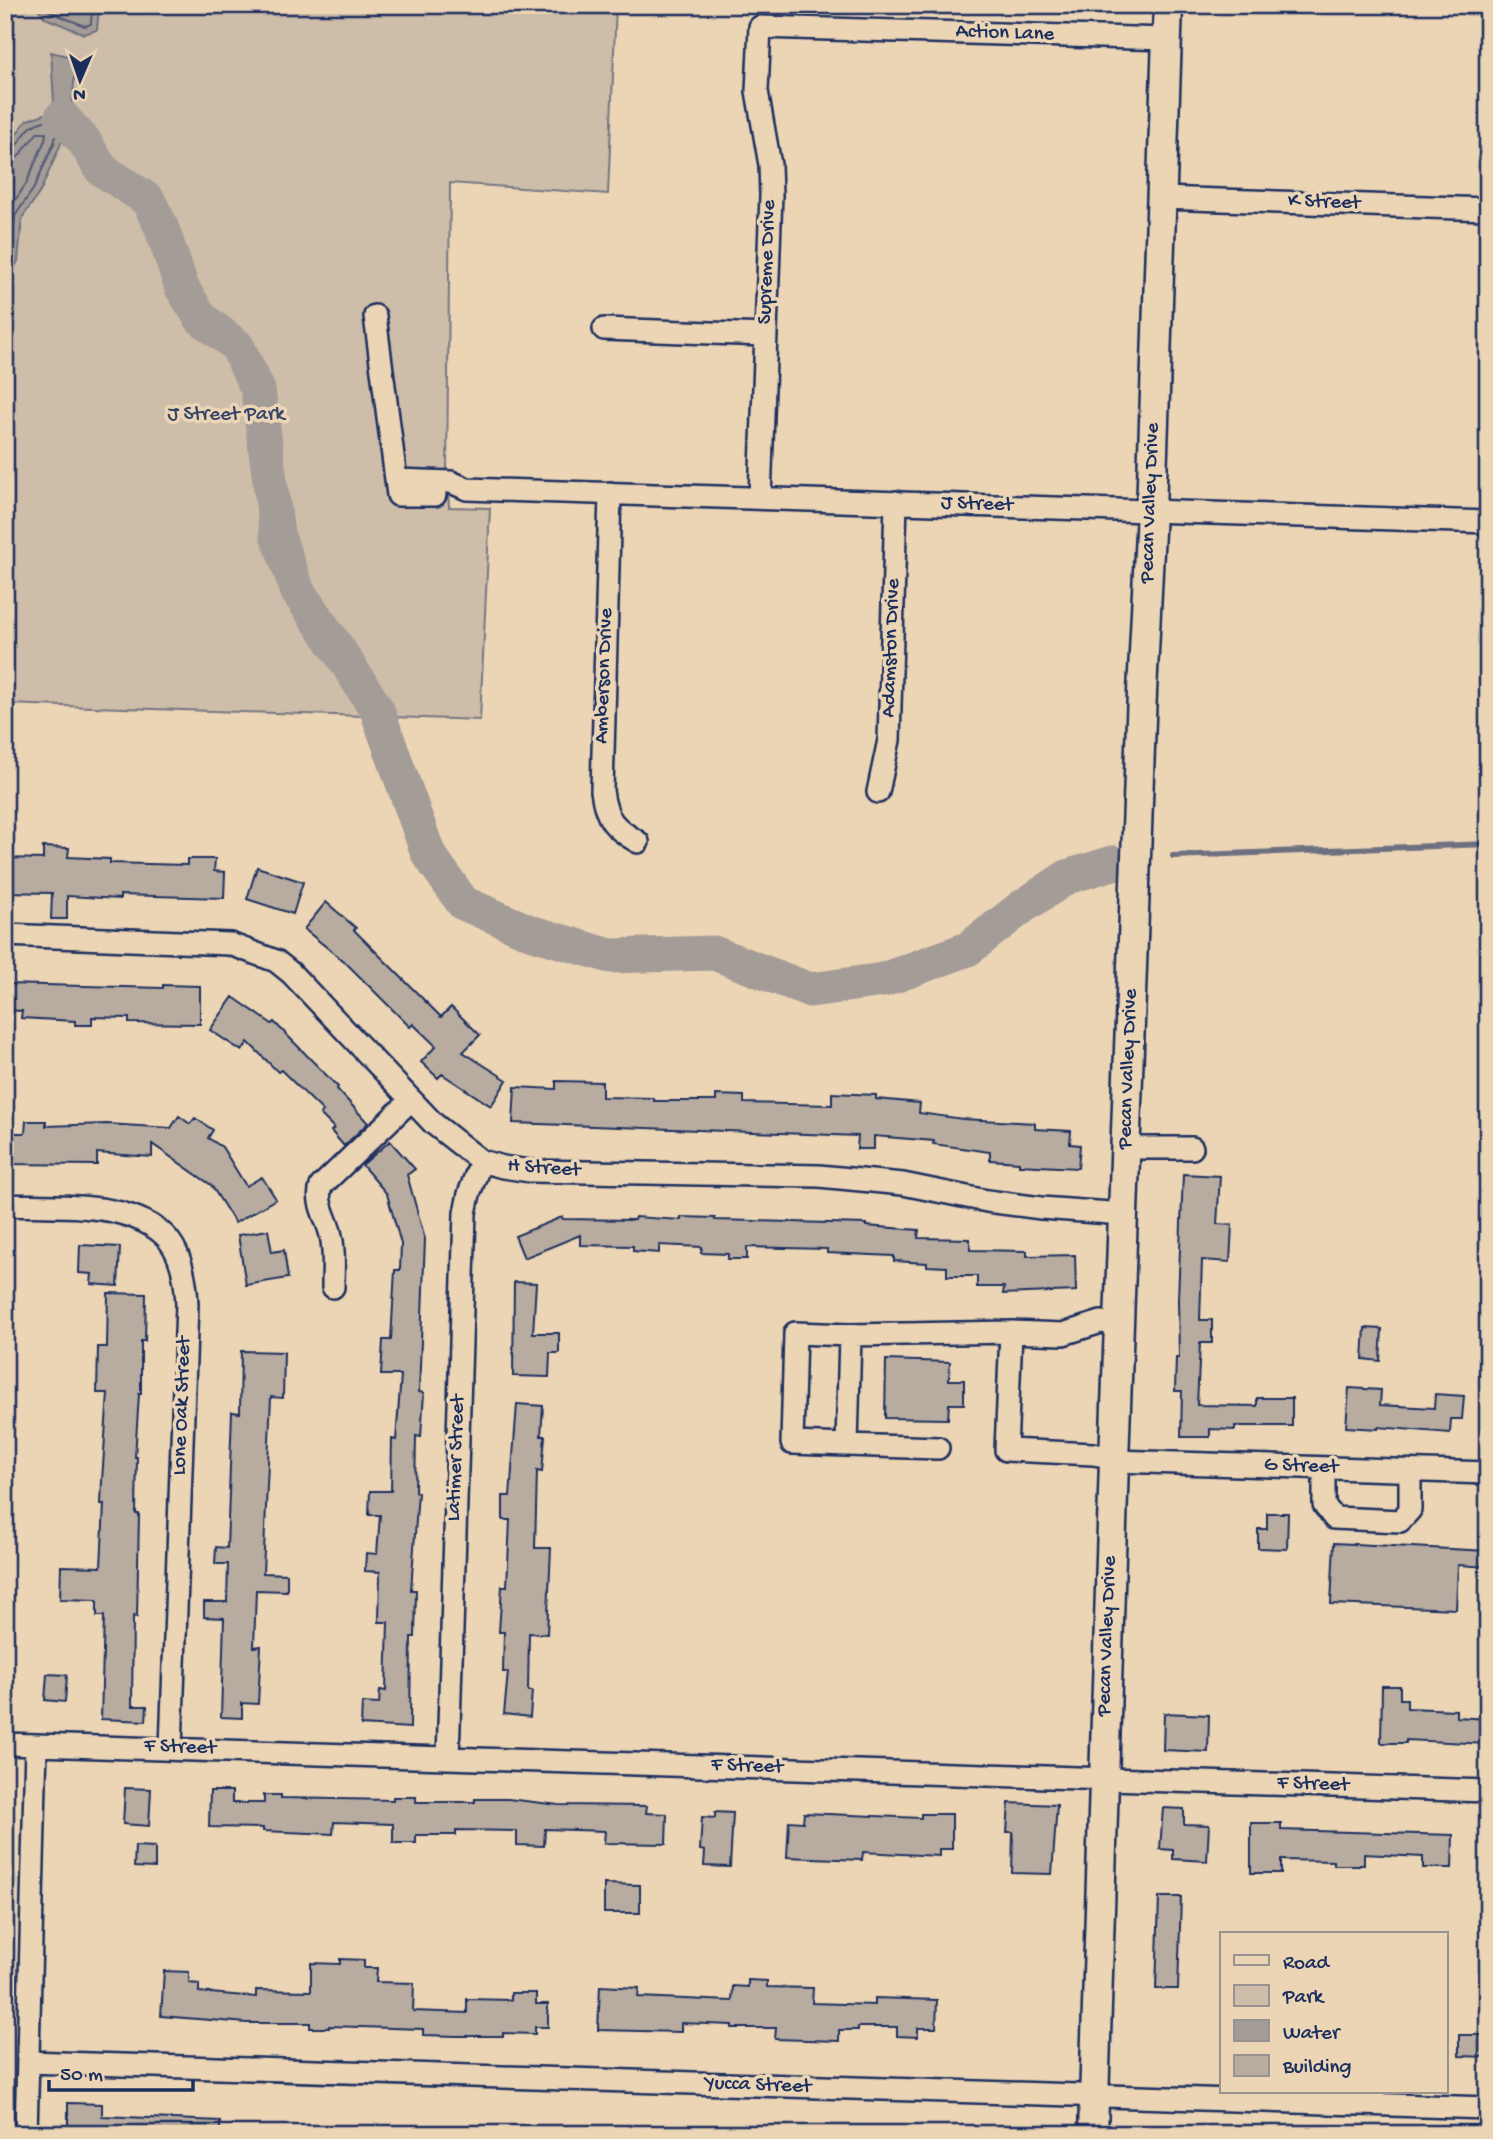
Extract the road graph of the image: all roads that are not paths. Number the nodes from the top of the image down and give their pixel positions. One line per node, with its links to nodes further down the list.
1 (1168, 5): 3 (main road, Pecan Valley Drive)
2 (760, 27): 3 (street, Action Lane); 8 (street, Supreme Drive)
3 (1167, 39): 4 (main road, Pecan Valley Drive)
4 (1161, 198): 5 (street, K Street); 12 (main road, Pecan Valley Drive)
5 (1488, 209)
6 (375, 316): 9 (street, J Street)
7 (604, 329): 8 (street)
8 (765, 335): 10 (street, Supreme Drive)
9 (610, 493): 10 (street, J Street); 15 (street, Amberson Drive)
10 (760, 498): 11 (street, J Street)
11 (896, 502): 12 (street, J Street); 14 (street, Adamston Drive)
12 (1151, 511): 13 (street, J Street); 18 (main road, Pecan Valley Drive)
13 (1488, 522)
14 (878, 792)
15 (638, 842)
16 (5, 935): 17 (street, H Street)
17 (411, 1100): 20 (street, H Street); 23 (street)
18 (1126, 1148): 19 (street); 22 (main road, Pecan Valley Drive)
19 (1192, 1148)
20 (481, 1161): 22 (street, H Street); 36 (street, Latimer Street)
21 (5, 1205): 35 (street, Lone Oak Street)
22 (1124, 1214): 24 (main road, Pecan Valley Drive)
23 (332, 1287)
24 (1119, 1324): 25 (street); 29 (main road, Pecan Valley Drive)
25 (1010, 1332): 26 (street); 29 (street, G Street)
26 (850, 1335): 27 (street); 27 (street)
27 (847, 1446): 28 (street)
28 (938, 1448)
29 (1114, 1461): 30 (street, G Street); 37 (main road, Pecan Valley Drive)
30 (1324, 1468): 31 (street, G Street); 31 (street)
31 (1410, 1471): 32 (street, G Street)
32 (1488, 1474)
33 (5, 1744): 34 (street, F Street)
34 (36, 1745): 35 (street, F Street); 39 (street)
35 (171, 1748): 36 (street, F Street)
36 (447, 1758): 37 (street, F Street)
37 (1103, 1778): 38 (street, F Street); 40 (main road, Pecan Valley Drive)
38 (1488, 1791)
39 (28, 2062): 40 (street, Yucca Street); 42 (street)
40 (1094, 2096): 41 (street, Yucca Street); 43 (main road, Pecan Valley Drive)
41 (1488, 2108)
42 (26, 2134)
43 (1093, 2134)

